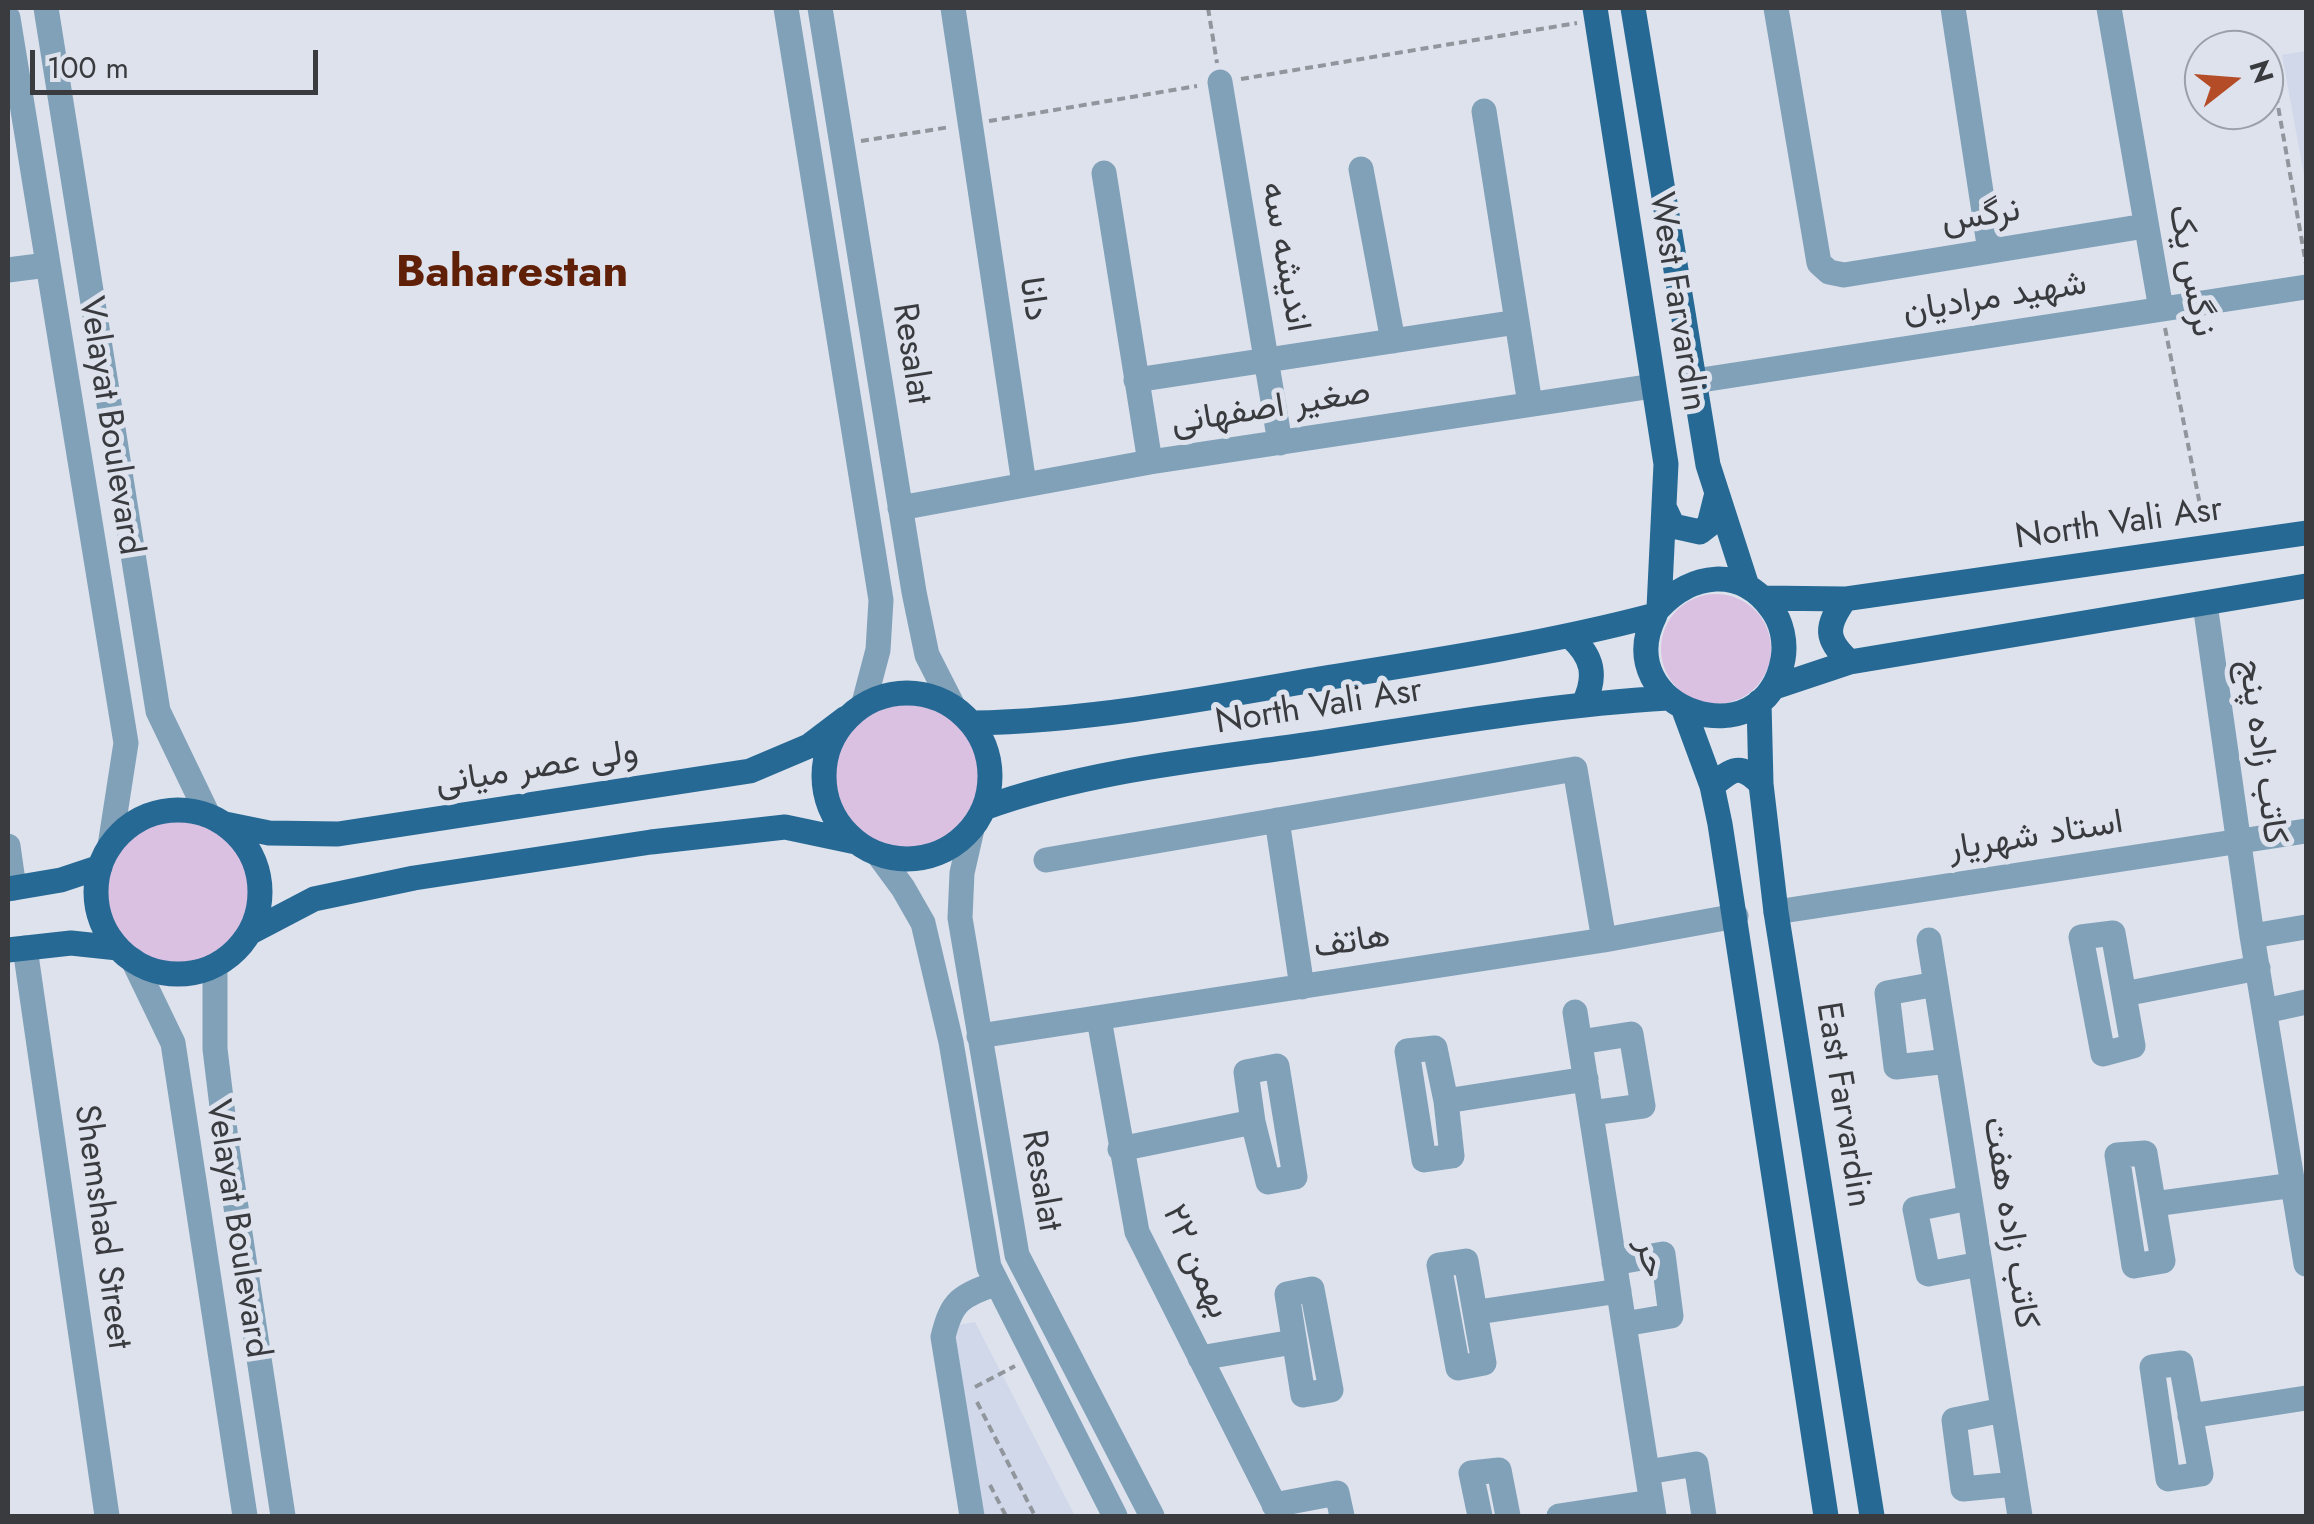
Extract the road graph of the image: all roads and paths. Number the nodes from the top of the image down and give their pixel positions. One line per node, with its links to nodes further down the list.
1 (46, 8): 53 (street, Velayat Boulevard)
2 (786, 8): 49 (street, Resalat)
3 (820, 8): 35 (street, Resalat)
4 (953, 8): 33 (street, دانا)
5 (1208, 8): 12 (path)
6 (1595, 8): 29 (main road, West Farvardin)
7 (1633, 8): 28 (main road, West Farvardin)
8 (1776, 8): 18 (street, نرگس)
9 (1954, 8): 18 (street)
10 (2109, 8): 17 (street, نرگس یک)
11 (8, 18): 19 (street, Velayat Boulevard)
12 (1220, 82): 26 (street, اندیشه سه)
13 (1484, 111): 24 (street)
14 (2282, 130): 20 (path)
15 (1361, 170): 25 (street)
16 (1104, 172): 27 (street)
17 (2144, 226): 18 (street, نرگس); 23 (street, نرگس یک)
18 (1990, 252)
19 (46, 266): 21 (street); 60 (street, Velayat Boulevard)
20 (2306, 268)
21 (8, 270)
22 (2306, 286): 23 (street, شهید مرادیان)
23 (2161, 309): 28 (street, شهید مرادیان); 38 (path, نرگس یک)
24 (1517, 322): 25 (street); 30 (street)
25 (1393, 341): 26 (street)
26 (1266, 360): 27 (street); 31 (street, اندیشه سه)
27 (1136, 380): 32 (street)
28 (1695, 381): 34 (main road, West Farvardin)
29 (1653, 386): 30 (street, صغیر اصفهانی); 36 (main road, West Farvardin)
30 (1530, 404): 31 (street, صغیر اصفهانی)
31 (1280, 442): 32 (street, صغیر اصفهانی)
32 (1150, 462): 33 (street, صغیر اصفهانی)
33 (1024, 484): 35 (street, صغیر اصفهانی)
34 (1717, 492): 36 (main road); 40 (main road, West Farvardin)
35 (900, 508): 50 (street, Resalat)
36 (1666, 509): 43 (main road, West Farvardin)
37 (2306, 533): 38 (main road, North Vali Asr)
38 (2208, 547): 41 (main road, North Vali Asr)
39 (2306, 586): 42 (main road)
40 (1755, 592): 41 (main road, North Vali Asr); 43 (main road); 46 (main road)
41 (1844, 599): 45 (main road)
42 (2205, 604): 45 (main road); 57 (street, کاتب زاده پنج)
43 (1657, 612): 44 (main road, North Vali Asr); 48 (main road)
44 (1570, 637): 47 (main road); 50 (main road, North Vali Asr)
45 (1850, 662): 46 (main road)
46 (1766, 695): 48 (main road); 51 (main road, East Farvardin)
47 (1584, 703): 48 (main road, North Vali Asr); 54 (main road, North Vali Asr)
48 (1676, 704): 52 (main road)
49 (855, 710): 50 (main road); 53 (main road, ولی عصر میانی); 59 (main road)
50 (962, 714): 54 (main road)
51 (1761, 784): 52 (main road); 63 (main road, East Farvardin)
52 (1712, 786): 64 (main road)
53 (216, 819): 60 (main road); 66 (main road)
54 (978, 819): 59 (main road); 81 (street, Resalat)
55 (1277, 820): 61 (street); 68 (street); 75 (street)
56 (2306, 830): 57 (street, استاد شهریار)
57 (2238, 841): 63 (street, استاد شهریار); 67 (street, کاتب زاده پنج)
58 (8, 846): 62 (street)
59 (867, 848): 66 (main road); 97 (street, Resalat)
60 (105, 856): 62 (main road); 71 (main road)
61 (1046, 860)
62 (11, 888)
63 (1776, 912): 126 (main road, East Farvardin)
64 (1736, 916): 68 (street, هاتف); 125 (main road)
65 (2306, 926): 67 (street)
66 (250, 932): 72 (main road)
67 (2252, 936): 73 (street, کاتب زاده پنج)
68 (1604, 940): 75 (street, هاتف)
69 (1929, 940): 74 (street, کاتب زاده هفت)
70 (16, 949): 71 (main road); 112 (street, Shemshad Street)
71 (126, 954): 72 (main road); 113 (street, Velayat Boulevard)
72 (216, 966): 114 (street, Velayat Boulevard)
73 (2258, 968): 76 (street); 78 (street, کاتب زاده پنج)
74 (1936, 984): 83 (street, کاتب زاده هفت); 83 (street)
75 (1302, 986): 80 (street, هاتف)
76 (2124, 994)
77 (2306, 1002): 78 (street)
78 (2265, 1011): 89 (street, کاتب زاده پنج)
79 (1575, 1012): 82 (street, حر)
80 (1099, 1020): 81 (street, هاتف); 88 (street, ۲۲ بهمن)
81 (979, 1036): 119 (street, Resalat)
82 (1580, 1042): 84 (street, حر); 86 (street)
83 (1948, 1061): 91 (street, کاتب زاده هفت)
84 (1586, 1078): 85 (street); 86 (street, حر)
85 (1446, 1100)
86 (1591, 1113): 94 (street, حر)
87 (1253, 1122): 88 (street)
88 (1120, 1149): 103 (street, ۲۲ بهمن)
89 (2297, 1149): 90 (street, کاتب زاده پنج)
90 (2294, 1185): 92 (street); 93 (street, کاتب زاده پنج)
91 (1970, 1198): 95 (street, کاتب زاده هفت); 95 (street)
92 (2154, 1204)
93 (2303, 1217): 96 (street, کاتب زاده پنج)
94 (1614, 1263): 98 (street, حر); 100 (street)
95 (1980, 1264): 105 (street, کاتب زاده هفت)
96 (2306, 1264)
97 (998, 1283): 102 (street, Resalat); 115 (street)
98 (1618, 1291): 99 (street); 100 (street, حر)
99 (1478, 1312)
100 (1624, 1324): 107 (street, حر)
101 (1293, 1342): 103 (street)
102 (1034, 1356): 117 (path); 118 (street, Resalat)
103 (1200, 1358): 111 (street, ۲۲ بهمن)
104 (2306, 1398): 106 (street)
105 (2003, 1410): 109 (street, کاتب زاده هفت); 109 (street)
106 (2190, 1416)
107 (1646, 1472): 110 (street, حر); 124 (street)
108 (984, 1474): 116 (path)
109 (2014, 1484): 127 (street, کاتب زاده هفت)
110 (1653, 1509): 123 (street)
111 (1277, 1511): 120 (street)
112 (107, 1516)
113 (244, 1516)
114 (283, 1516)
115 (972, 1516)
116 (1006, 1516)
117 (1035, 1516)
118 (1115, 1516)
119 (1152, 1516)
120 (1342, 1516)
121 (1480, 1516): 122 (street)
122 (1508, 1516)
123 (1558, 1516)
124 (1704, 1516)
125 (1826, 1516)
126 (1872, 1516)
127 (2020, 1516)

